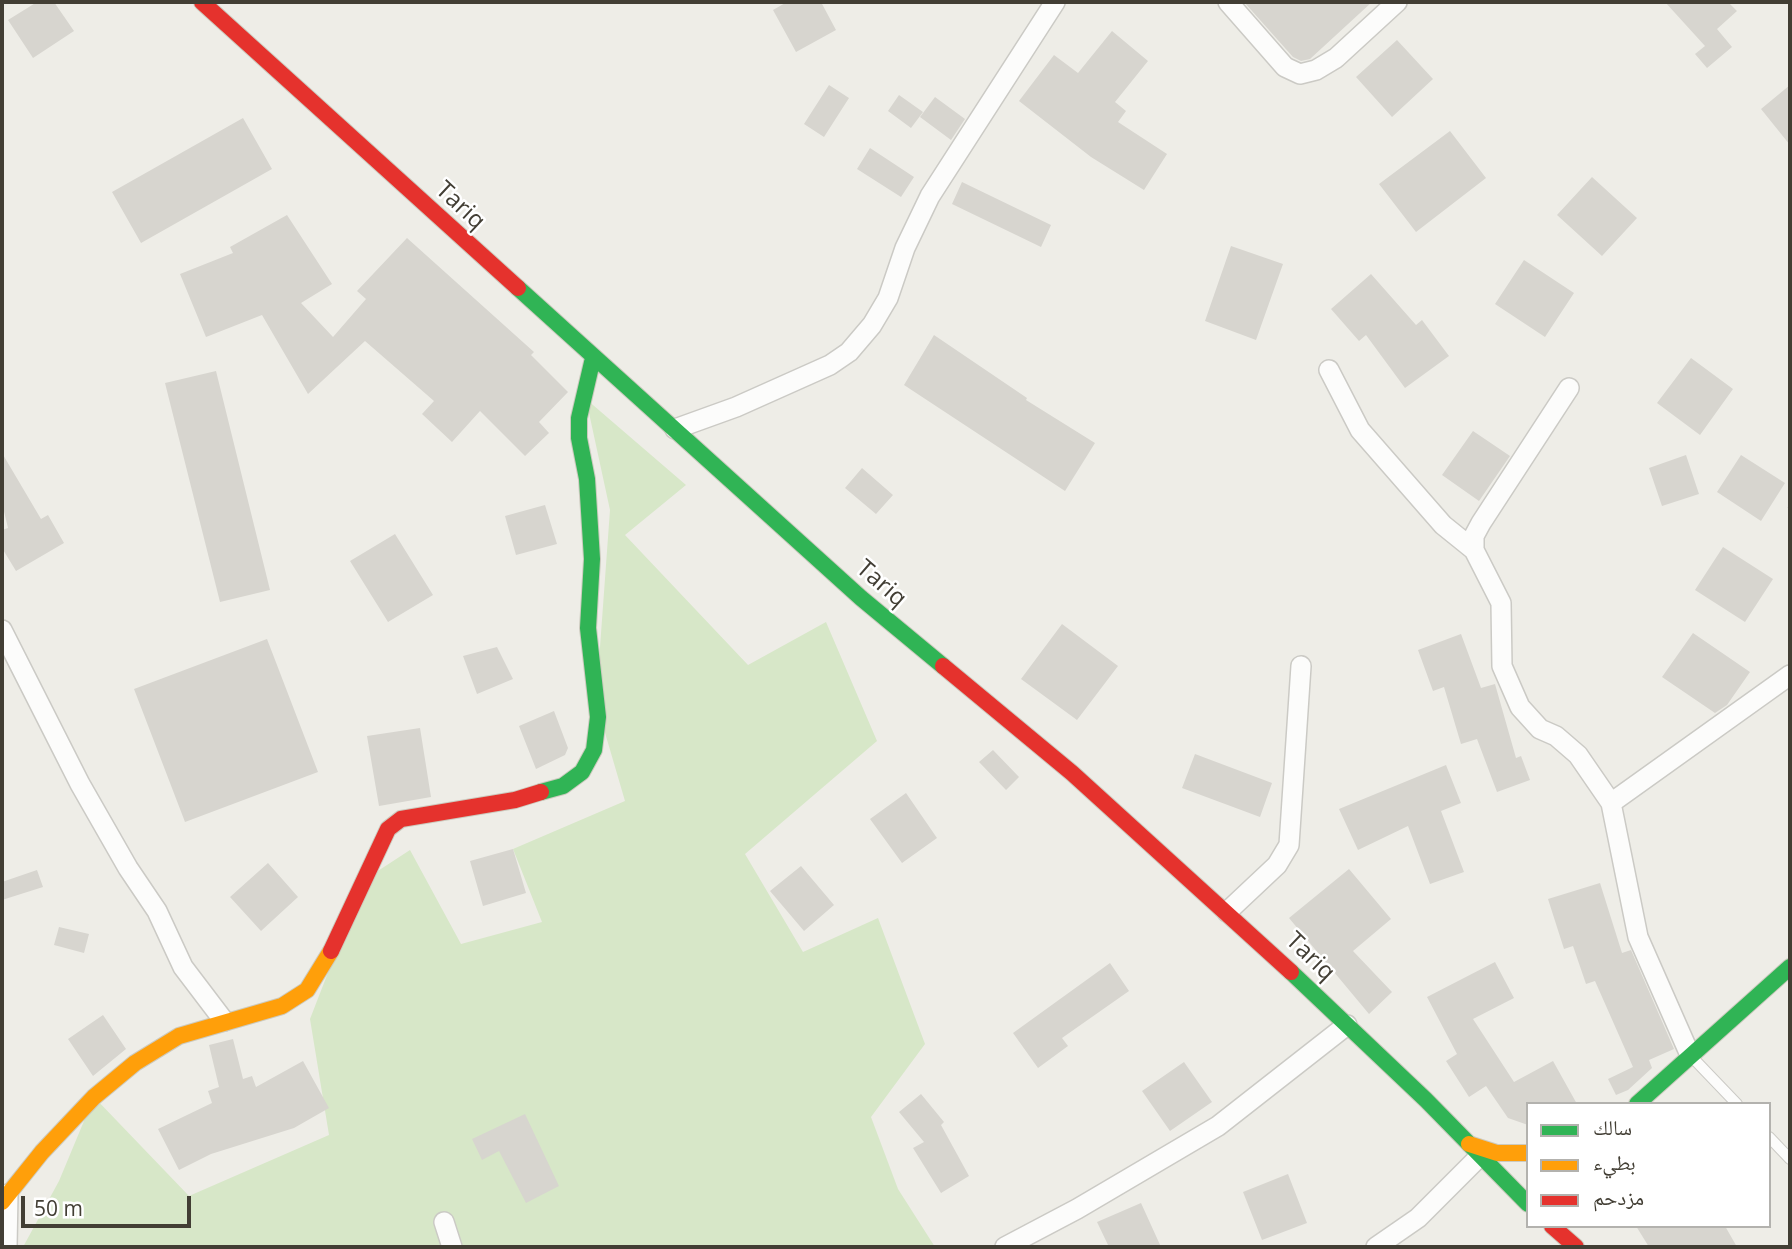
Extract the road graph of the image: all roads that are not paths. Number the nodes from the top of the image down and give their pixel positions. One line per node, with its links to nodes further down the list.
1 (202, 2): 5 (main road, Tariq)
2 (1055, 2): 8 (street)
3 (1228, 2): 4 (street)
4 (1397, 2)
5 (593, 358): 8 (main road, Tariq); 16 (main road)
6 (1329, 370): 9 (street)
7 (1569, 388): 9 (street)
8 (675, 429): 14 (main road, Tariq)
9 (1474, 550): 13 (street)
10 (2, 630): 16 (street)
11 (1301, 667): 14 (street)
12 (1790, 676): 13 (street)
13 (1611, 803): 18 (street)
14 (1227, 912): 17 (main road, Tariq)
15 (1790, 967): 18 (main road)
16 (224, 1021): 27 (main road)
17 (1347, 1025): 22 (main road, Tariq); 35 (street)
18 (1690, 1055): 19 (main road); 20 (lane)
19 (1639, 1102)
20 (1735, 1102)
21 (1771, 1139): 24 (lane)
22 (1474, 1150): 23 (main road); 26 (main road, Tariq); 36 (street)
23 (1526, 1153)
24 (1790, 1159)
25 (1526, 1167): 26 (main road)
26 (1506, 1182): 28 (main road, Tariq)
27 (5, 1198): 33 (street)
28 (1526, 1202)
29 (444, 1223): 34 (street)
30 (1554, 1228): 32 (main road)
31 (1570, 1228): 32 (main road)
32 (1575, 1246)
33 (7, 1247)
34 (452, 1247)
35 (1005, 1247)
36 (1376, 1247)

